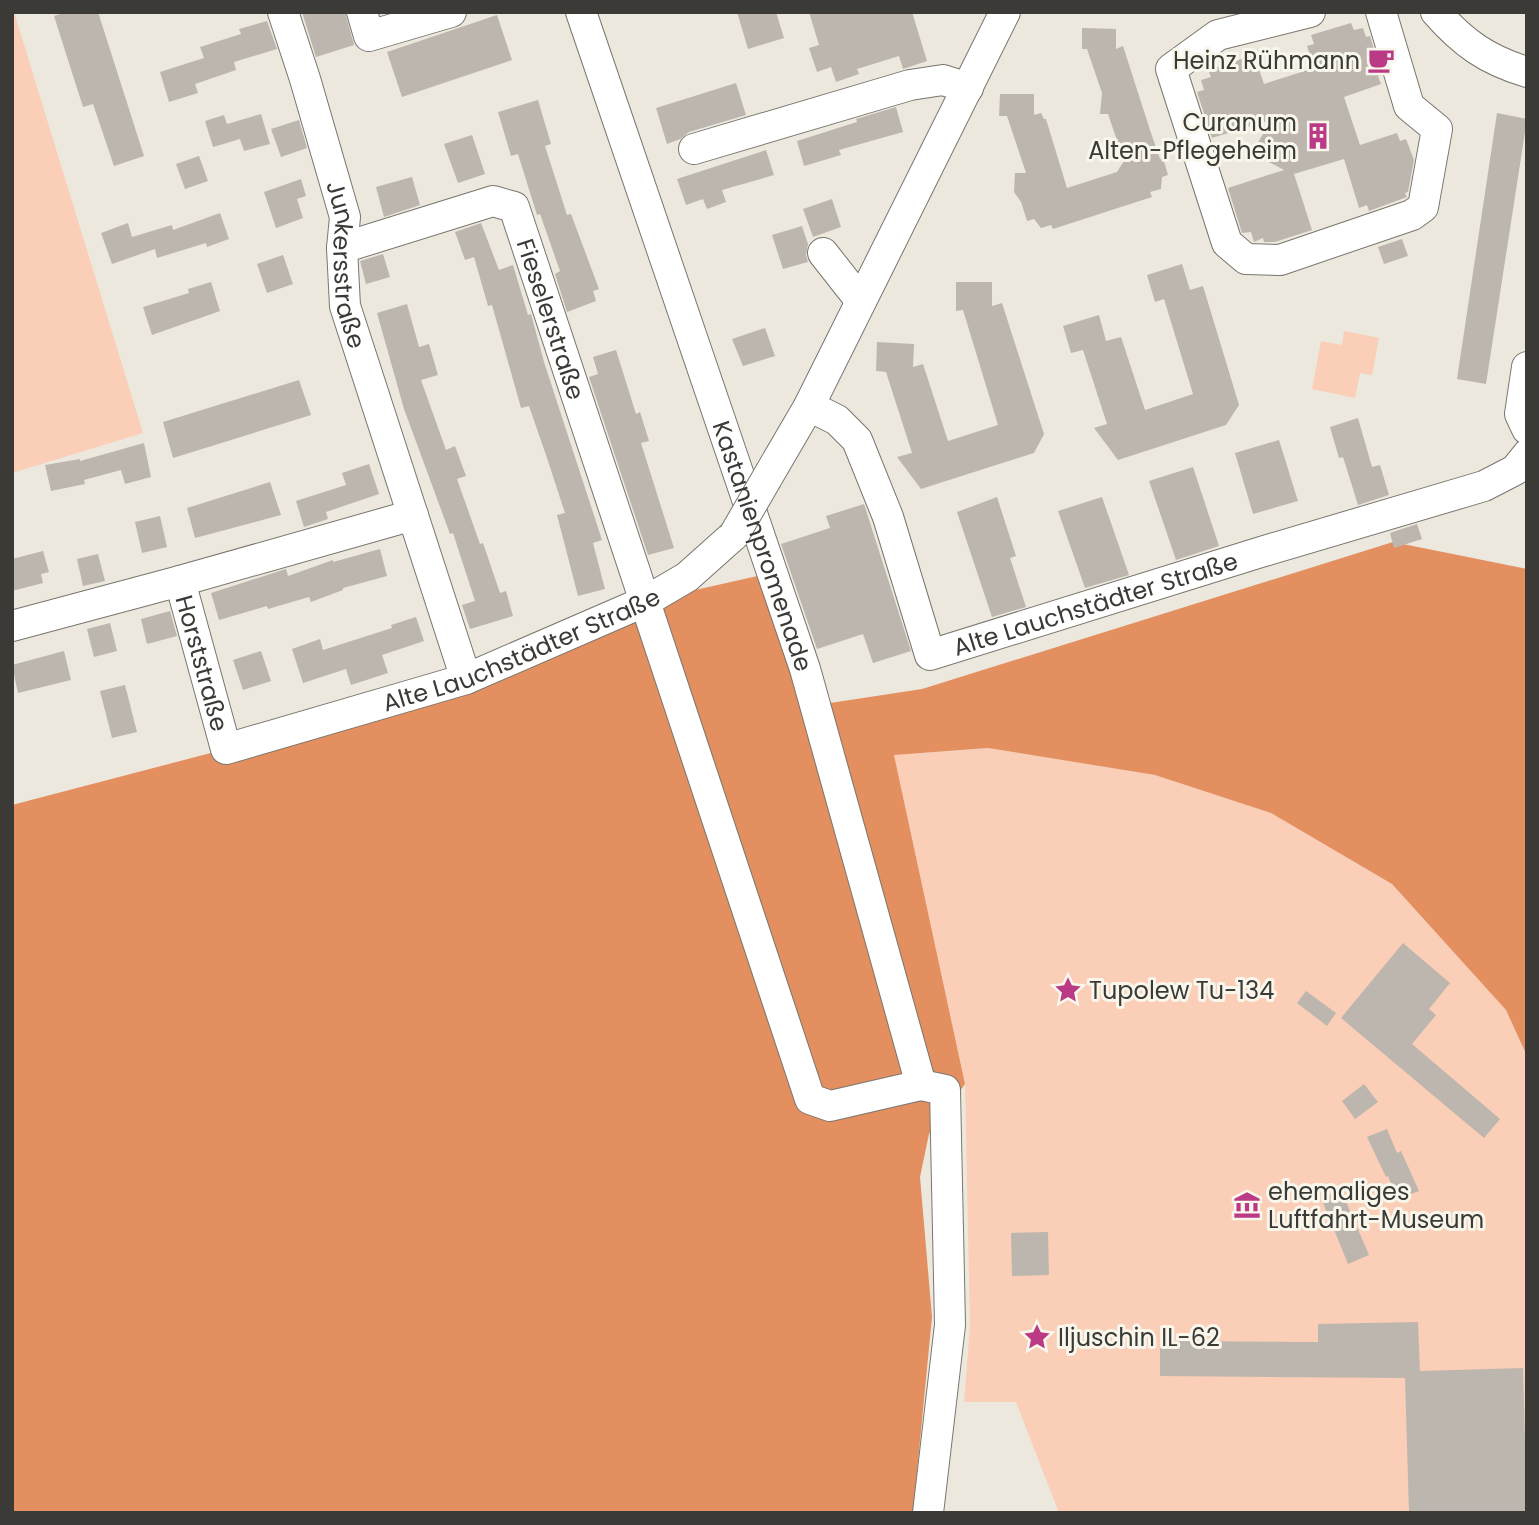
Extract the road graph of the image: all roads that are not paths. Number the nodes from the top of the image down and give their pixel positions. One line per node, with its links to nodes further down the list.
1 (283, 12): 12 (street, Junkersstraße)
2 (362, 12): 3 (street)
3 (451, 12)
4 (581, 12): 25 (street, Kastanienpromenade)
5 (1006, 12): 10 (street, Alte Lauchstädter Straße)
6 (1310, 12): 7 (street)
7 (1381, 12)
8 (1436, 12): 9 (street)
9 (1527, 72)
10 (968, 88): 11 (street); 14 (street, Alte Lauchstädter Straße)
11 (694, 149)
12 (342, 248): 19 (street, Junkersstraße); 21 (street, Fieselerstraße)
13 (823, 253): 14 (street)
14 (860, 300): 16 (street, Alte Lauchstädter Straße)
15 (1527, 367): 17 (street)
16 (809, 406): 18 (street, Alte Lauchstädter Straße); 21 (street, Alte Lauchstädter Straße, bridge)
17 (1527, 429)
18 (1527, 455)
19 (413, 515): 20 (street); 23 (street, Junkersstraße)
20 (180, 581): 22 (street, Horststraße); 24 (street, Horststraße)
21 (646, 601): 23 (street, Alte Lauchstädter Straße); 25 (street)
22 (12, 626)
23 (466, 679): 24 (street, Alte Lauchstädter Straße)
24 (226, 749)
25 (921, 1085): 26 (street)
26 (928, 1513)

